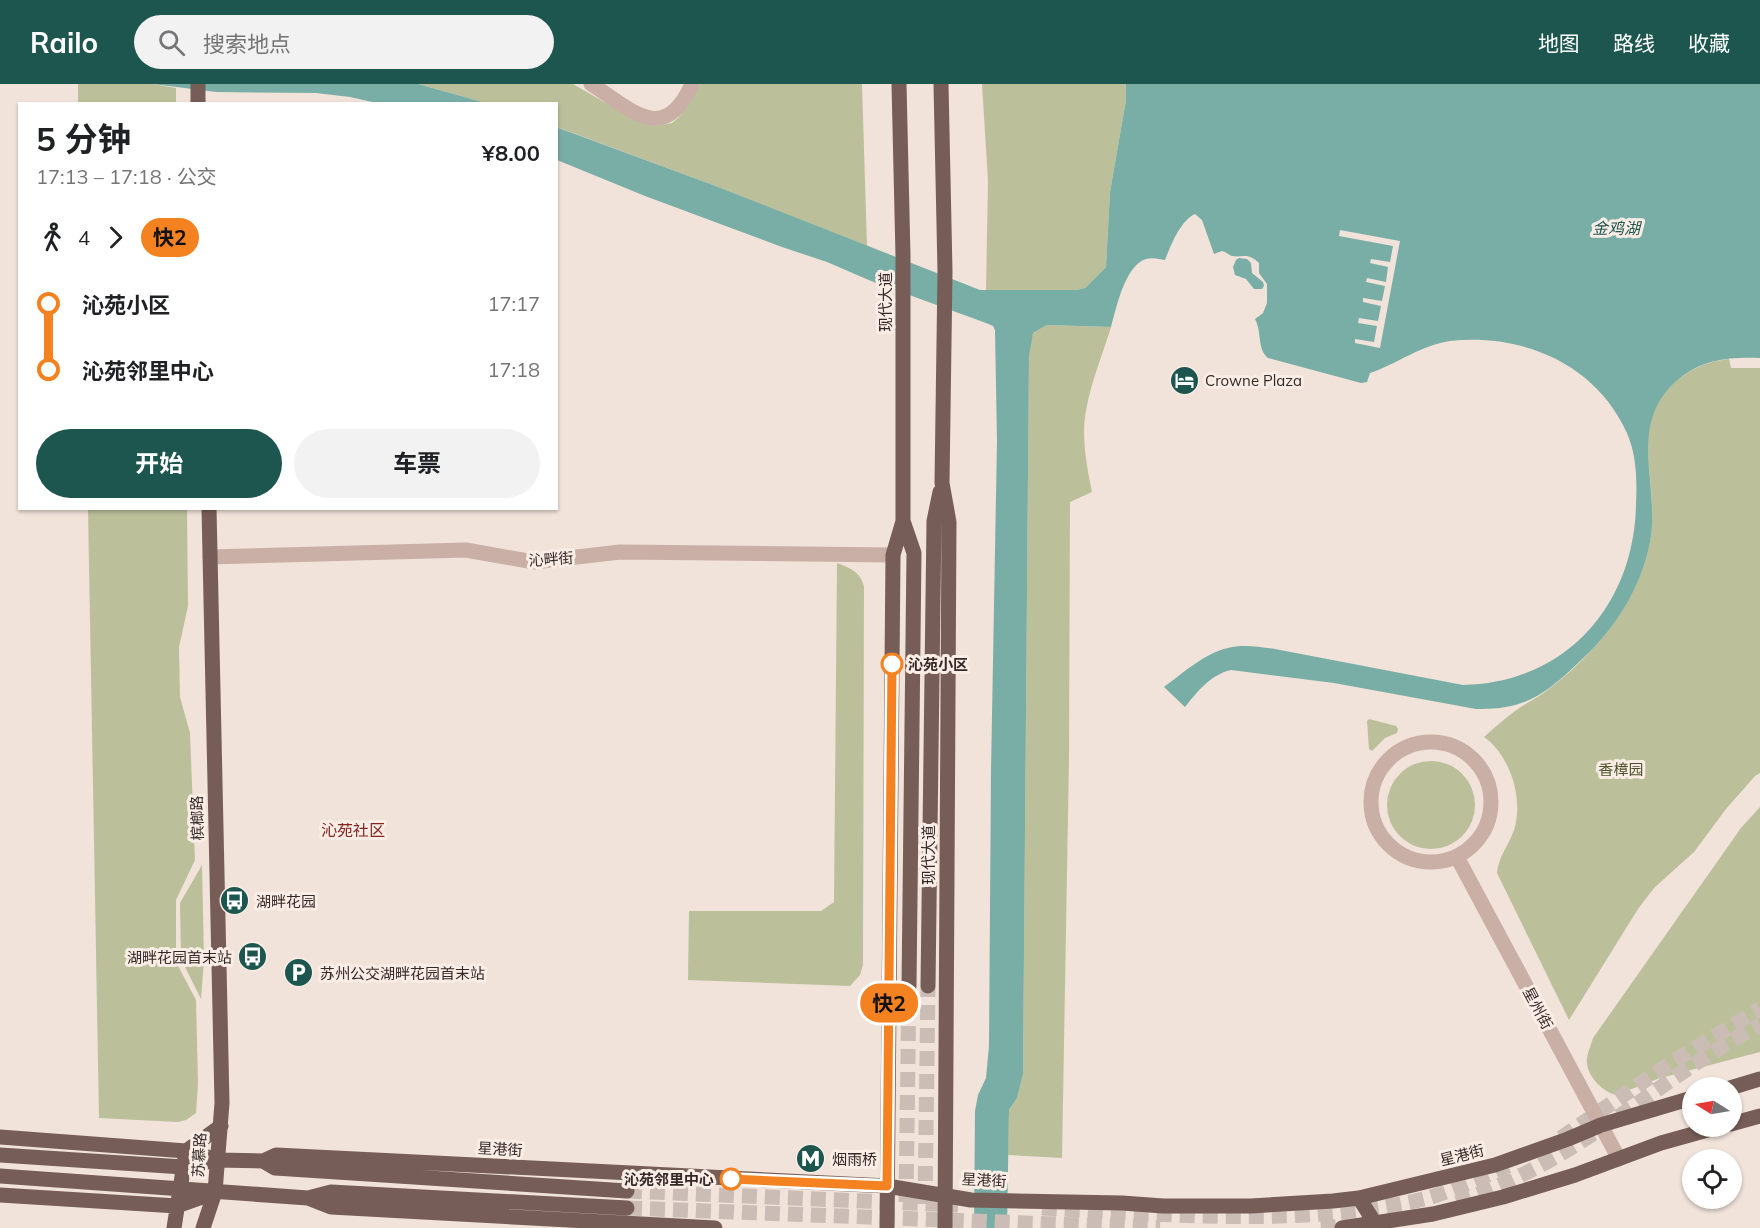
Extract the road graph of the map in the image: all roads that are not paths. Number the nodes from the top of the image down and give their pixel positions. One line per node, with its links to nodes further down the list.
1 (591, 84): 2 (street)
2 (692, 84)
3 (898, 84): 7 (main road, 现代大道)
4 (941, 84): 5 (main road, 现代大道)
5 (942, 483): 12 (main road, 现代大道); 34 (main road, 现代大道)
6 (209, 510): 9 (main road, 槟榔路)
7 (903, 521): 8 (main road, 现代大道); 11 (main road, 现代大道)
8 (893, 555): 9 (street, 沁畔街); 29 (main road, 现代大道)
9 (210, 556): 19 (main road, 槟榔路)
10 (1457, 857): 10 (street); 18 (street, 星州街)
11 (909, 986)
12 (927, 986)
13 (1760, 1079): 14 (main road)
14 (1742, 1084)
15 (1682, 1101): 18 (main road, 星港街)
16 (1760, 1116): 17 (main road)
17 (1742, 1121)
18 (1601, 1125): 24 (street, 星州街); 36 (main road, 星港街)
19 (220, 1126): 22 (main road, 苏慕路); 25 (main road, 苏慕路)
20 (0, 1137): 22 (main road)
21 (1683, 1137): 24 (main road)
22 (186, 1151): 25 (main road); 27 (main road, 苏慕路)
23 (0, 1155): 27 (main road, 星港街)
24 (1619, 1159): 40 (main road)
25 (217, 1160): 26 (main road, 星港街); 27 (main road, 星港街); 32 (main road, 苏慕路)
26 (262, 1161): 29 (main road, 星港街); 31 (main road, 星港街)
27 (183, 1167): 30 (main road, 苏慕路)
28 (0, 1176): 30 (main road)
29 (887, 1186): 34 (main road, 星港街); 44 (main road, 现代大道)
30 (179, 1189): 32 (main road); 38 (main road, 苏慕路)
31 (627, 1191)
32 (215, 1192): 35 (main road); 38 (main road); 42 (main road, 苏慕路)
33 (0, 1195): 38 (main road)
34 (945, 1196): 37 (main road, 星港街); 45 (main road, 现代大道)
35 (308, 1198): 39 (main road); 43 (main road)
36 (1359, 1198): 37 (main road, 星港街); 40 (main road)
37 (1334, 1201): 46 (main road)
38 (177, 1206): 41 (main road, 苏慕路)
39 (627, 1208)
40 (1377, 1226): 46 (main road)
41 (174, 1228)
42 (203, 1228)
43 (715, 1228)
44 (887, 1228)
45 (945, 1228)
46 (1343, 1228)

